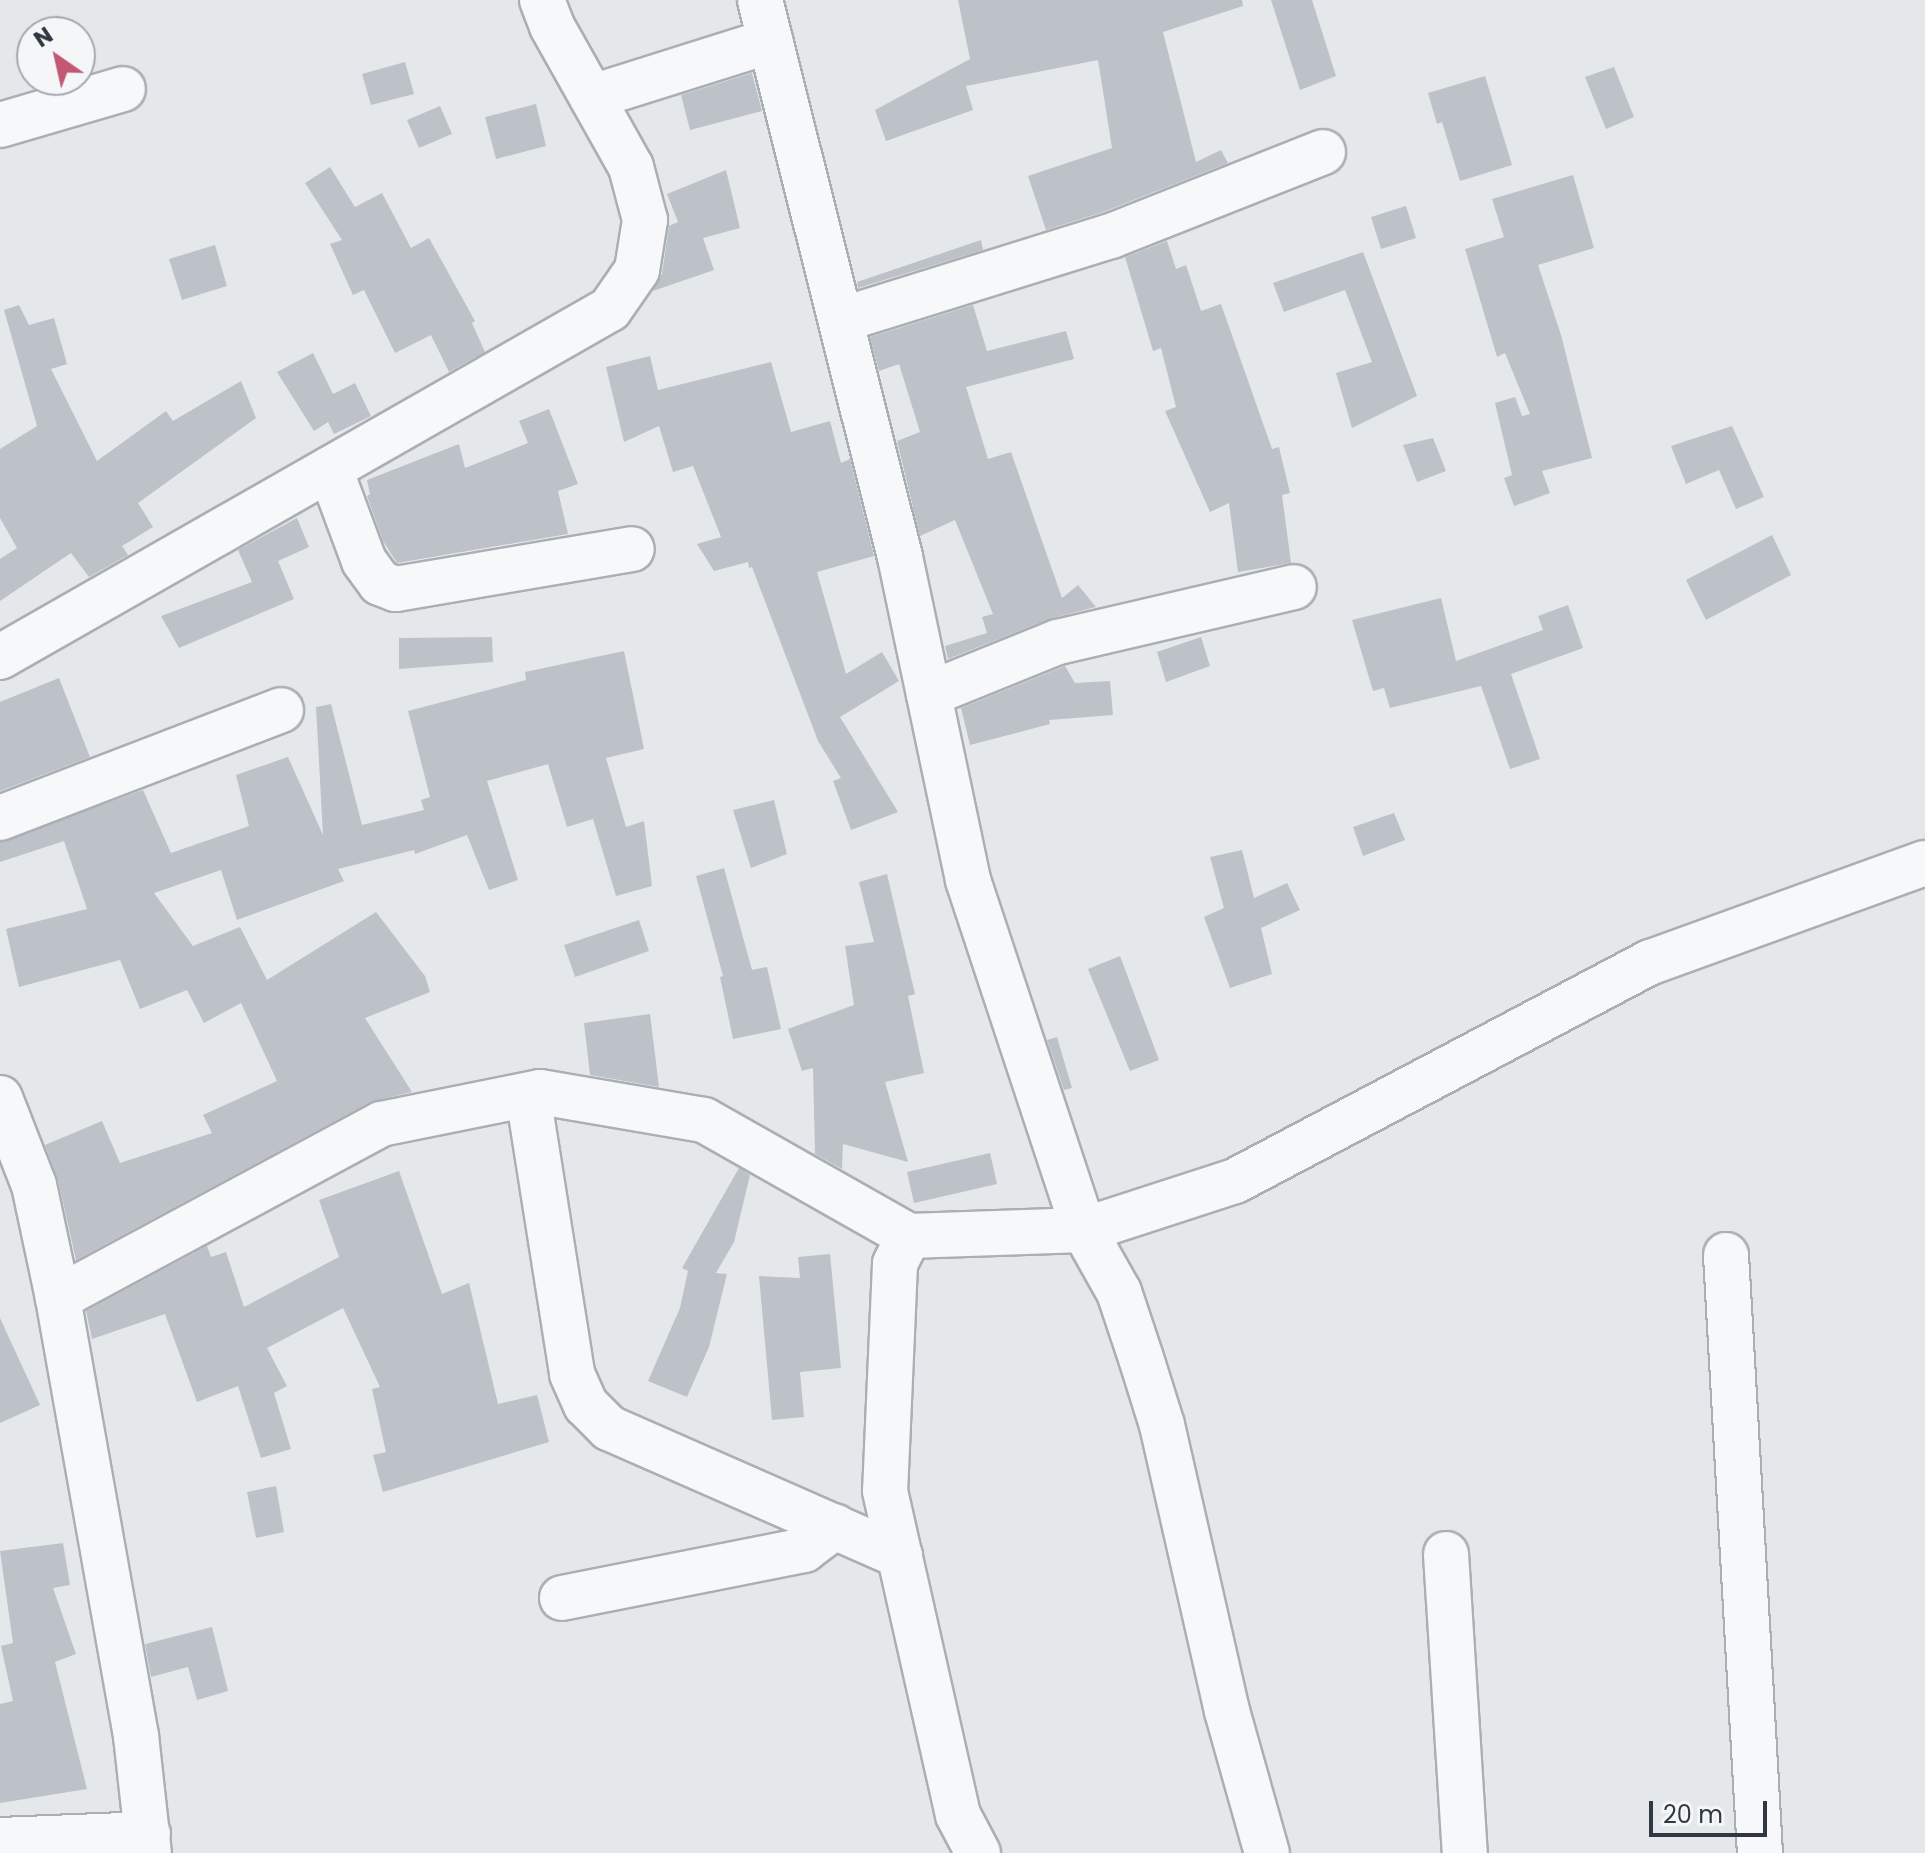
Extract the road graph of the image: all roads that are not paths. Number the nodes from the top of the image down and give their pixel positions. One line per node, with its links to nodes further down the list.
1 (542, 0): 5 (street)
2 (760, 0): 3 (street)
3 (770, 41): 5 (street); 8 (street)
4 (123, 89): 6 (street)
5 (592, 97): 9 (street)
6 (0, 125)
7 (1323, 152): 8 (street)
8 (841, 320): 13 (street)
9 (330, 469): 10 (street); 12 (street)
10 (632, 549)
11 (1294, 587): 13 (street)
12 (0, 657)
13 (929, 694): 19 (street)
14 (281, 710): 15 (street)
15 (0, 818)
16 (1925, 863): 19 (street)
17 (528, 1095): 20 (street); 22 (street); 23 (street)
18 (0, 1098): 22 (street)
19 (1084, 1230): 20 (street); 30 (street)
20 (909, 1236): 25 (street)
21 (1726, 1255): 32 (street)
22 (58, 1298): 28 (street)
23 (835, 1527): 25 (street); 26 (street)
24 (1446, 1554): 31 (street)
25 (900, 1556): 29 (street)
26 (562, 1598)
27 (0, 1840): 28 (street)
28 (149, 1844)
29 (978, 1853)
30 (1267, 1853)
31 (1465, 1853)
32 (1760, 1853)

